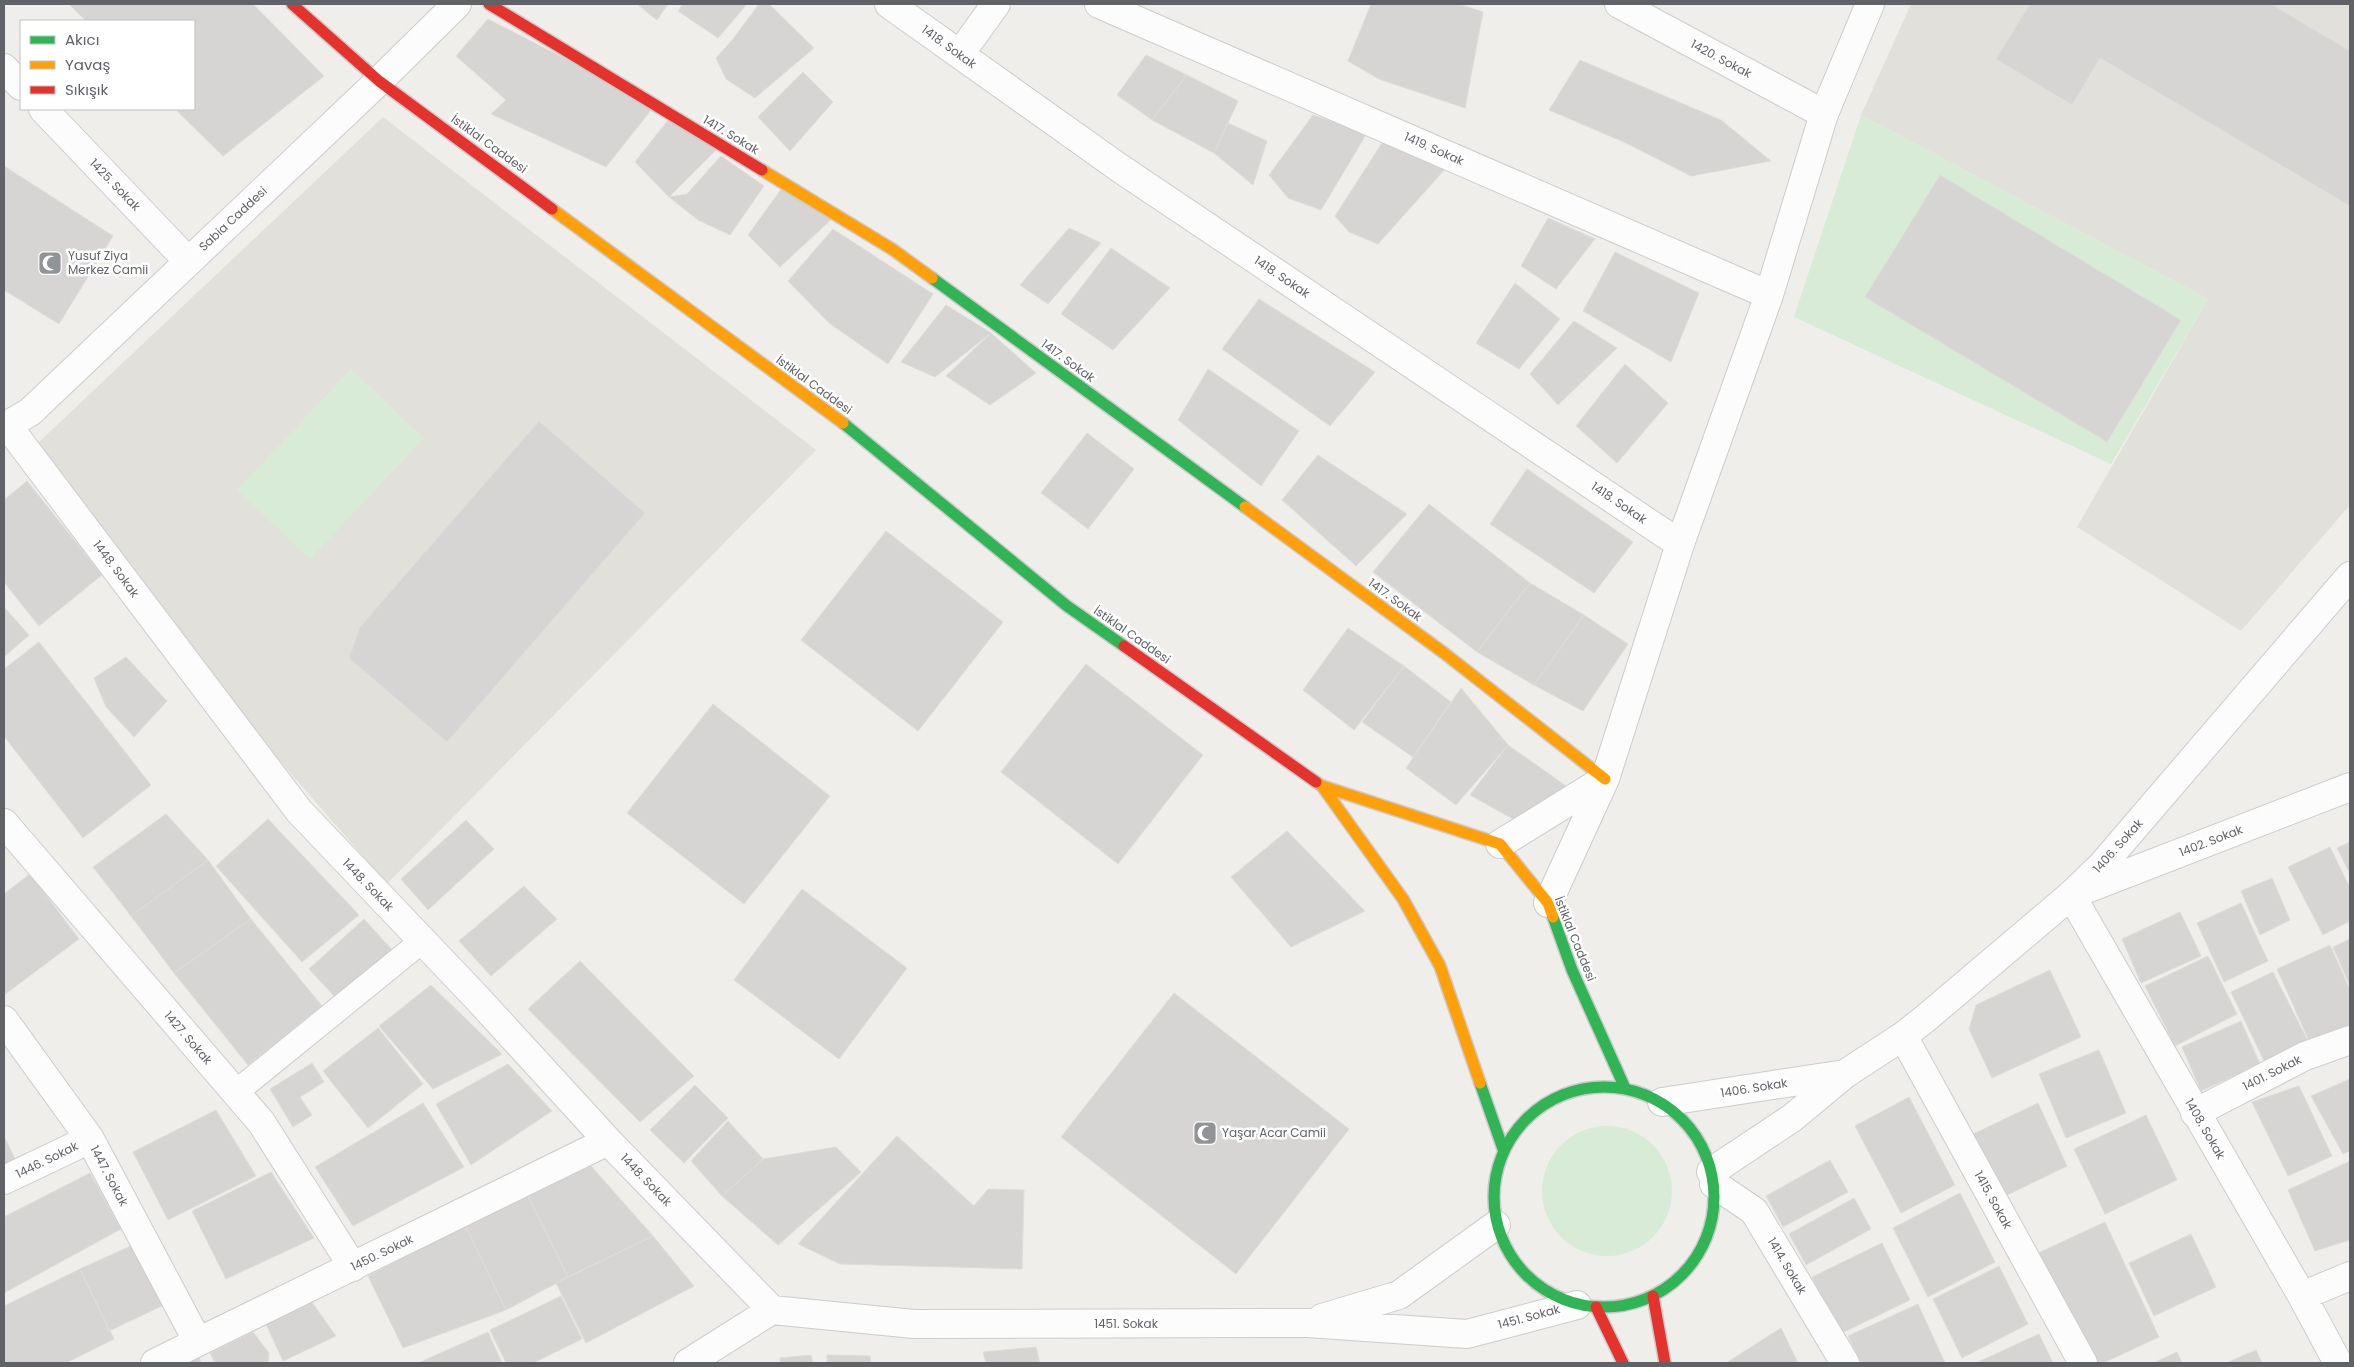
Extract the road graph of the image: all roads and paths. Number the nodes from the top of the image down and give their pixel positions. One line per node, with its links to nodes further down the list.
1 (292, 4): 11 (street, İstiklal Caddesi)
2 (457, 4): 11 (street, Sabia Caddesi)
3 (489, 4): 20 (street, 1417. Sokak)
4 (889, 4): 9 (street, 1418. Sokak)
5 (996, 4): 9 (street)
6 (1099, 4): 16 (street, 1419. Sokak)
7 (1619, 4): 14 (street, 1420. Sokak)
8 (1870, 4): 14 (street)
9 (960, 54): 18 (street, 1418. Sokak)
10 (4, 68): 12 (street)
11 (379, 81): 15 (street, Sabia Caddesi); 21 (street, İstiklal Caddesi)
12 (20, 85)
13 (44, 110): 15 (street, 1425. Sokak)
14 (1824, 114): 16 (street)
15 (188, 261): 17 (street, Sabia Caddesi)
16 (1769, 295): 18 (street)
17 (5, 426): 27 (street, 1448. Sokak)
18 (1680, 544): 20 (street)
19 (2350, 576): 25 (street, 1406. Sokak)
20 (1604, 779): 24 (street); 26 (street)
21 (1322, 786): 24 (street, İstiklal Caddesi); 38 (street, İstiklal Caddesi)
22 (2350, 787): 25 (street, 1402. Sokak)
23 (4, 823): 33 (street, 1427. Sokak)
24 (1500, 844): 26 (street, İstiklal Caddesi)
25 (2072, 895): 29 (street, 1406. Sokak); 35 (street, 1408. Sokak)
26 (1548, 903): 32 (street, İstiklal Caddesi)
27 (422, 941): 33 (lane); 37 (street, 1448. Sokak)
28 (4, 1020): 36 (street, 1447. Sokak)
29 (1903, 1036): 31 (street, 1406. Sokak); 55 (street, 1415. Sokak)
30 (2350, 1040): 35 (street, 1401. Sokak)
31 (1845, 1074): 34 (street, 1406. Sokak); 39 (street, 1406. Sokak)
32 (1626, 1088): 34 (street); 38 (street)
33 (236, 1092): 42 (street, 1427. Sokak)
34 (1662, 1102): 39 (street)
35 (2195, 1113): 45 (street, 1408. Sokak)
36 (90, 1139): 40 (street, 1446. Sokak); 49 (street, 1447. Sokak)
37 (608, 1142): 42 (street, 1450. Sokak); 47 (street, 1448. Sokak)
38 (1503, 1149): 41 (street)
39 (1712, 1178): 44 (street); 54 (street, 1414. Sokak)
40 (4, 1180)
41 (1496, 1225): 46 (street); 48 (street)
42 (353, 1266): 49 (street, 1450. Sokak)
43 (2350, 1276): 45 (street)
44 (1653, 1296): 46 (street); 53 (street)
45 (2302, 1296): 56 (street, 1408. Sokak)
46 (1586, 1306): 48 (street, 1451. Sokak); 52 (street)
47 (772, 1310): 48 (street, 1451. Sokak); 51 (street)
48 (1307, 1323)
49 (198, 1342): 50 (street, 1450. Sokak)
50 (155, 1363)
51 (688, 1363)
52 (1623, 1363)
53 (1665, 1363)
54 (1845, 1363)
55 (2083, 1363)
56 (2338, 1363)

